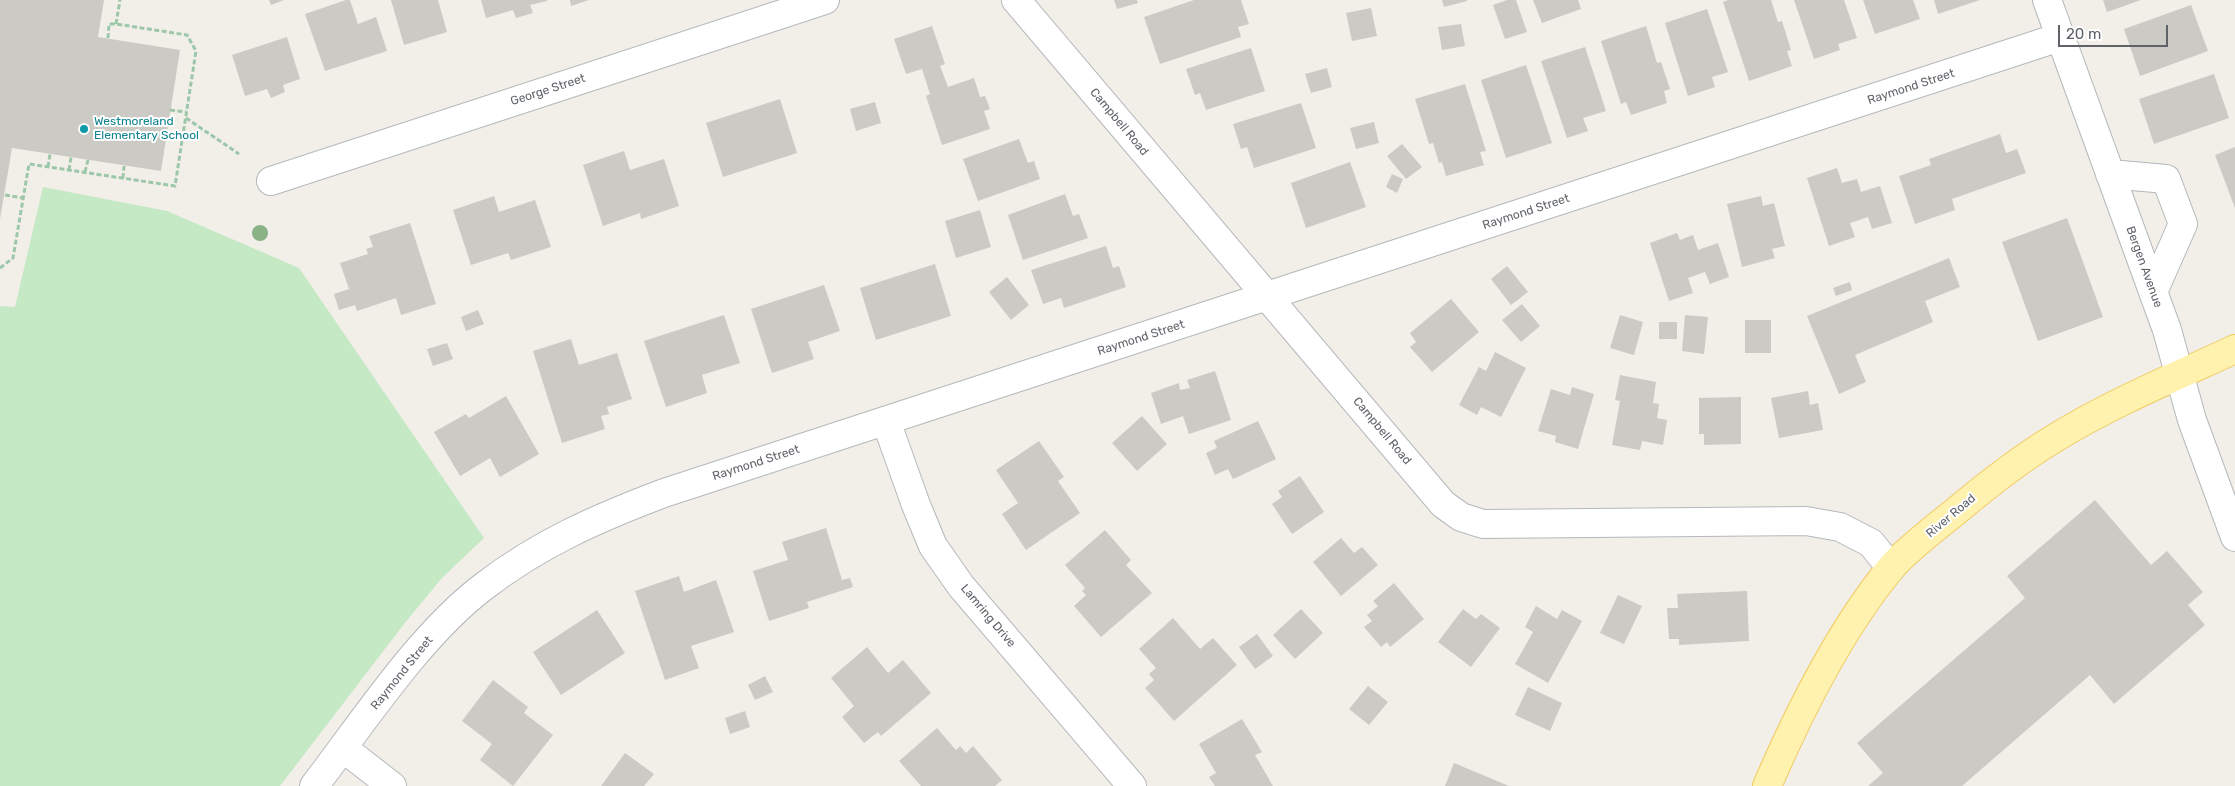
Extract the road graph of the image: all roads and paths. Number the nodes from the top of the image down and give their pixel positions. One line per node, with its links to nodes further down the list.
1 (120, 0): 5 (path)
2 (825, 0): 21 (street, George Street)
3 (1016, 0): 26 (street, Campbell Road)
4 (2047, 0): 6 (street, Bergen Avenue)
5 (116, 24): 7 (path); 9 (path)
6 (2060, 37): 19 (street, Bergen Avenue); 26 (street, Raymond Street)
7 (108, 38)
8 (170, 110): 9 (path)
9 (186, 112): 10 (path)
10 (186, 118): 12 (path); 20 (path)
11 (50, 154): 16 (path)
12 (239, 154)
13 (71, 157): 17 (path)
14 (88, 160): 18 (path)
15 (124, 166): 20 (path)
16 (48, 167): 17 (path); 23 (path)
17 (69, 170): 18 (path)
18 (85, 172): 20 (path)
19 (2110, 174): 25 (street, Bergen Avenue); 25 (street)
20 (123, 178)
21 (271, 181)
22 (5, 195): 23 (path)
23 (23, 198): 24 (path)
24 (0, 268)
25 (2153, 292): 28 (street, Bergen Avenue)
26 (1268, 297): 29 (street, Raymond Street); 31 (street, Campbell Road)
27 (2235, 349): 28 (main road, River Road)
28 (2180, 375): 30 (street, Bergen Avenue); 31 (main road, River Road)
29 (886, 421): 32 (street, Raymond Street); 35 (street, Lamring Drive)
30 (2235, 536)
31 (1891, 568): 36 (main road, River Road)
32 (343, 748): 33 (street, Raymond Street); 34 (street)
33 (314, 786)
34 (392, 786)
35 (1132, 786)
36 (1767, 786)

